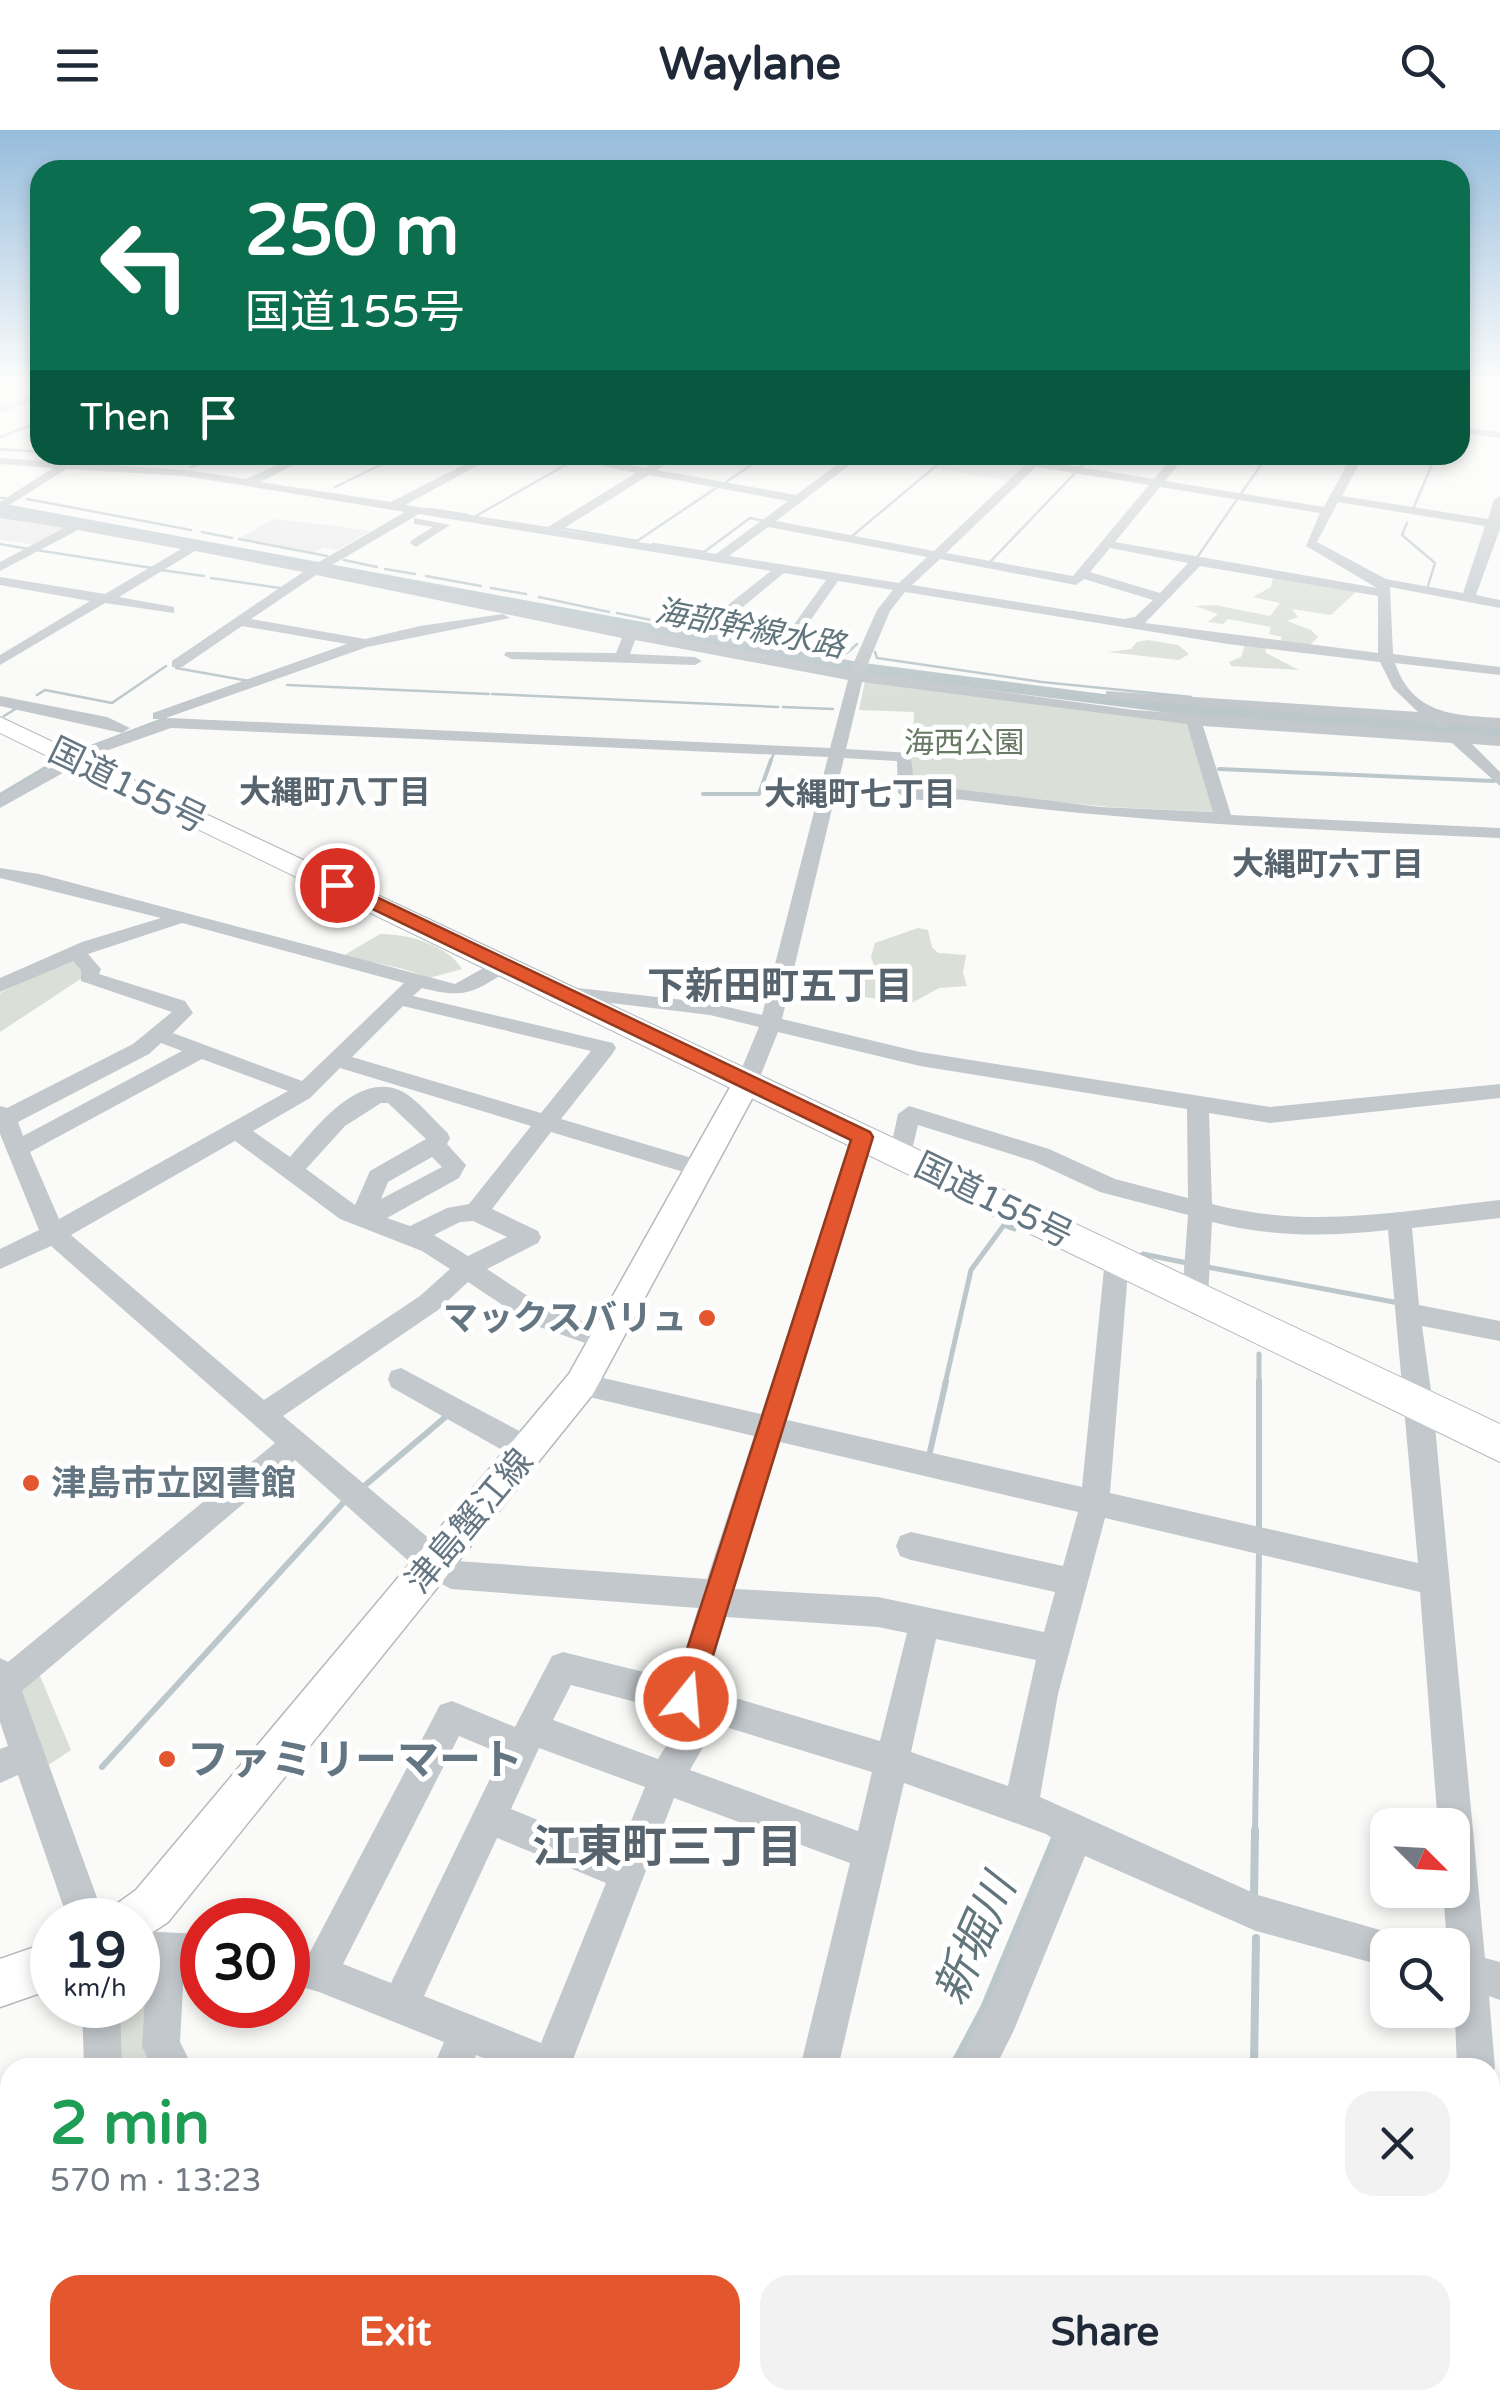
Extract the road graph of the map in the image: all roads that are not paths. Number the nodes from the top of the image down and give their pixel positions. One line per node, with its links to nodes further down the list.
1 (25, 491): 14 (street)
2 (304, 491): 15 (street)
3 (421, 491): 15 (street)
4 (614, 491): 20 (street)
5 (757, 491): 11 (street)
6 (808, 491): 11 (street)
7 (1004, 491): 25 (street)
8 (1150, 491): 22 (street)
9 (1226, 491): 13 (street)
10 (1338, 491): 13 (street)
11 (798, 499): 17 (street)
12 (1500, 500): 18 (street)
13 (1331, 504): 18 (street); 35 (street)
14 (3, 505): 19 (street); 26 (street)
15 (395, 505): 16 (street)
16 (427, 510): 20 (street); 21 (street); 26 (street)
17 (766, 523): 24 (street); 25 (street)
18 (1496, 524): 38 (street)
19 (75, 527): 23 (street); 28 (street)
20 (552, 530): 24 (street)
21 (416, 542)
22 (1106, 544): 27 (street); 31 (street)
23 (190, 549): 30 (street); 36 (street)
24 (721, 556): 29 (street)
25 (937, 556): 31 (street); 34 (street)
26 (332, 560): 30 (street); 39 (street)
27 (1197, 560): 35 (street); 37 (street)
28 (0, 566)
29 (782, 568): 32 (street); 46 (street)
30 (310, 573): 42 (street); 43 (street)
31 (1082, 574): 37 (street)
32 (834, 577): 34 (street); 48 (street)
33 (0, 580): 36 (street)
34 (902, 588): 44 (street); 58 (street)
35 (1384, 588): 38 (street); 53 (street)
36 (106, 598): 41 (street); 54 (street)
37 (1159, 598): 44 (street)
38 (1468, 599): 40 (street)
39 (546, 604): 42 (street); 46 (street)
40 (1500, 604)
41 (169, 610)
42 (522, 616): 45 (street); 47 (street)
43 (239, 622): 47 (street); 57 (street)
44 (1139, 624): 53 (street)
45 (630, 636): 52 (street); 55 (street)
46 (716, 636): 48 (street)
47 (367, 643): 66 (street)
48 (784, 648): 50 (street)
49 (511, 654): 52 (street)
50 (822, 654)
51 (841, 656): 58 (street)
52 (621, 658): 55 (street)
53 (1386, 658): 59 (street); 63 (street)
54 (0, 661)
55 (770, 662): 58 (street)
56 (878, 662): 58 (street)
57 (177, 664)
58 (858, 668): 62 (street); 69 (street)
59 (1500, 671)
60 (1089, 691): 63 (street)
61 (0, 701): 66 (street)
62 (1194, 720): 67 (street); 74 (street)
63 (1436, 720): 64 (street); 67 (street)
64 (1500, 723)
65 (0, 724): 70 (highway, 国道155号)
66 (144, 725): 69 (street); 70 (street); 70 (street)
67 (1455, 738): 68 (street); 71 (street)
68 (1500, 741)
69 (837, 754): 74 (street); 84 (street)
70 (67, 755): 72 (street); 73 (street); 79 (highway, 国道155号)
71 (1500, 781)
72 (0, 788)
73 (0, 803)
74 (1224, 818): 75 (street)
75 (1500, 834)
76 (0, 874): 77 (street)
77 (180, 918): 78 (street); 80 (street)
78 (76, 952): 81 (street); 85 (street)
79 (503, 966): 80 (street); 82 (highway, 国道155号)
80 (417, 981): 83 (street)
81 (0, 986)
82 (560, 992): 84 (street); 86 (highway, 国道155号)
83 (399, 999): 86 (street); 88 (street)
84 (770, 1025): 89 (street); 92 (street)
85 (159, 1035): 87 (street); 93 (street)
86 (615, 1036): 89 (highway, 国道155号); 94 (street)
87 (200, 1050): 91 (street); 97 (street)
88 (338, 1060): 91 (street); 94 (street)
89 (747, 1082): 96 (highway, 国道155号); 99 (main road, 津島蟹江線)
90 (1500, 1092): 92 (street)
91 (302, 1093): 95 (street)
92 (1198, 1106): 103 (street)
93 (3, 1117): 97 (street)
94 (545, 1122): 99 (street); 102 (street)
95 (236, 1130): 100 (street); 106 (street)
96 (863, 1137): 98 (highway, 国道155号); 119 (street)
97 (18, 1149): 106 (street)
98 (902, 1156): 103 (street); 109 (highway, 国道155号)
99 (697, 1168): 114 (main road, 津島蟹江線)
100 (292, 1171): 104 (street); 104 (street)
101 (1500, 1209): 105 (street)
102 (476, 1212): 107 (street); 110 (street)
103 (1200, 1212): 105 (street); 111 (street)
104 (363, 1218): 107 (street)
105 (1399, 1220): 112 (street)
106 (53, 1234): 108 (street); 118 (street)
107 (412, 1236): 110 (street)
108 (0, 1260)
109 (1117, 1260): 111 (highway, 国道155号); 123 (street)
110 (468, 1267): 114 (street); 118 (street)
111 (1195, 1297): 117 (highway, 国道155号)
112 (1407, 1313): 113 (street); 117 (street)
113 (1500, 1331)
114 (608, 1340): 116 (main road, 津島蟹江線)
115 (401, 1379): 122 (street)
116 (581, 1384): 119 (street); 122 (main road, 津島蟹江線)
117 (1420, 1406): 121 (highway, 国道155号); 126 (street)
118 (262, 1416): 120 (street)
119 (770, 1427): 123 (street); 128 (street)
120 (294, 1444): 125 (street); 131 (street)
121 (1500, 1444)
122 (528, 1450): 125 (main road, 津島蟹江線)
123 (1094, 1503): 126 (street); 127 (street)
124 (911, 1546): 127 (street)
125 (432, 1563): 128 (street); 143 (main road, 津島蟹江線)
126 (1434, 1581): 149 (street)
127 (1072, 1582): 130 (street)
128 (717, 1598): 129 (street); 132 (street)
129 (925, 1621): 130 (street); 135 (street)
130 (1054, 1649): 137 (street)
131 (2, 1680): 134 (street)
132 (698, 1703): 133 (street); 135 (street); 136 (street)
133 (527, 1738): 136 (street); 138 (street); 146 (street)
134 (14, 1760): 142 (street)
135 (890, 1762): 137 (street); 140 (street)
136 (664, 1781): 140 (street); 141 (street)
137 (1021, 1808): 139 (street)
138 (489, 1818): 141 (street); 151 (street)
139 (1076, 1834): 144 (street); 160 (street)
140 (869, 1852): 159 (street)
141 (624, 1873): 158 (street)
142 (77, 1898)
143 (159, 1898)
144 (1370, 1944)
145 (169, 1950): 155 (street)
146 (310, 1959)
147 (310, 1971): 151 (street)
148 (30, 1972): 150 (main road)
149 (1473, 1973): 161 (street)
150 (0, 1982)
151 (400, 2006): 153 (street)
152 (101, 2028): 154 (street)
153 (467, 2032): 156 (street); 157 (street)
154 (103, 2058)
155 (168, 2058)
156 (456, 2058)
157 (531, 2058)
158 (556, 2058)
159 (821, 2058)
160 (979, 2058)
161 (1476, 2058)

